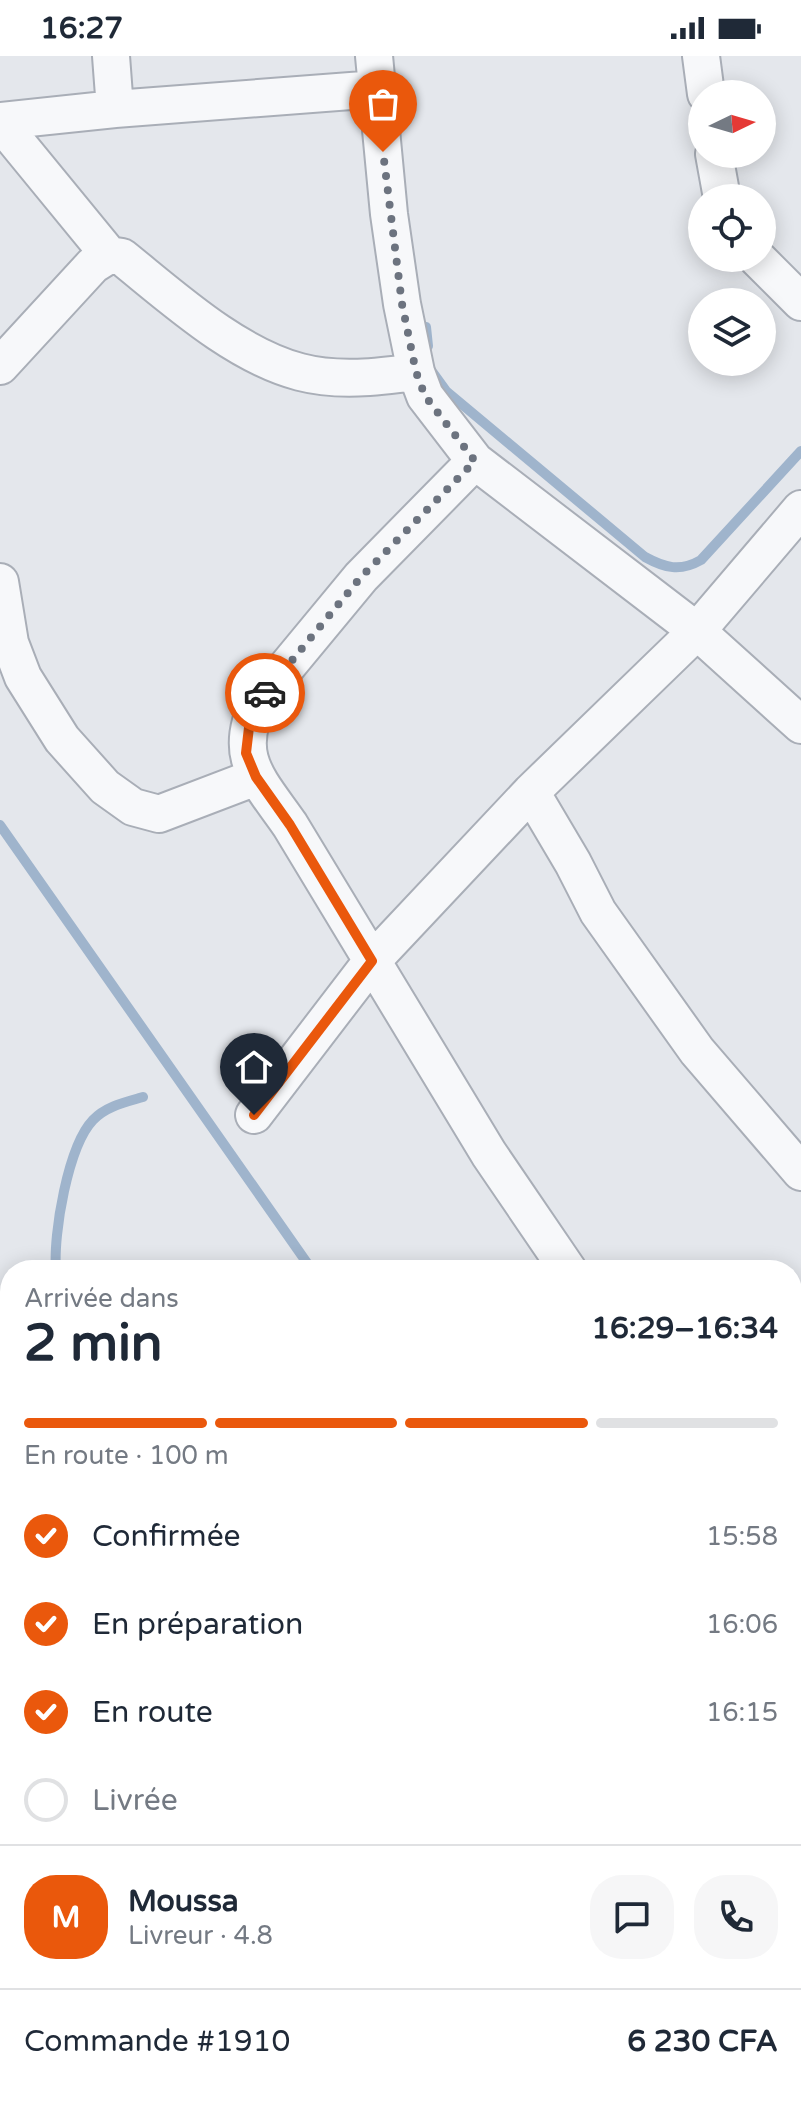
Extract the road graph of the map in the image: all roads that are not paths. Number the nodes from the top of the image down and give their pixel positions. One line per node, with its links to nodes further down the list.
1 (111, 56): 5 (street)
2 (701, 56): 4 (street)
3 (375, 73): 5 (street); 11 (street)
4 (704, 80)
5 (115, 109): 6 (street)
6 (0, 122): 7 (street)
7 (109, 255): 10 (street); 11 (street)
8 (771, 272): 9 (street)
9 (801, 302)
10 (0, 366)
11 (416, 372): 12 (street)
12 (475, 461): 15 (street); 17 (street)
13 (801, 509): 15 (street)
14 (0, 582): 17 (street)
15 (697, 631): 16 (street); 18 (street)
16 (801, 725)
17 (256, 777): 19 (street)
18 (531, 792): 19 (street); 21 (street)
19 (372, 961): 20 (street); 22 (street)
20 (254, 1115)
21 (801, 1172)
22 (561, 1260)

